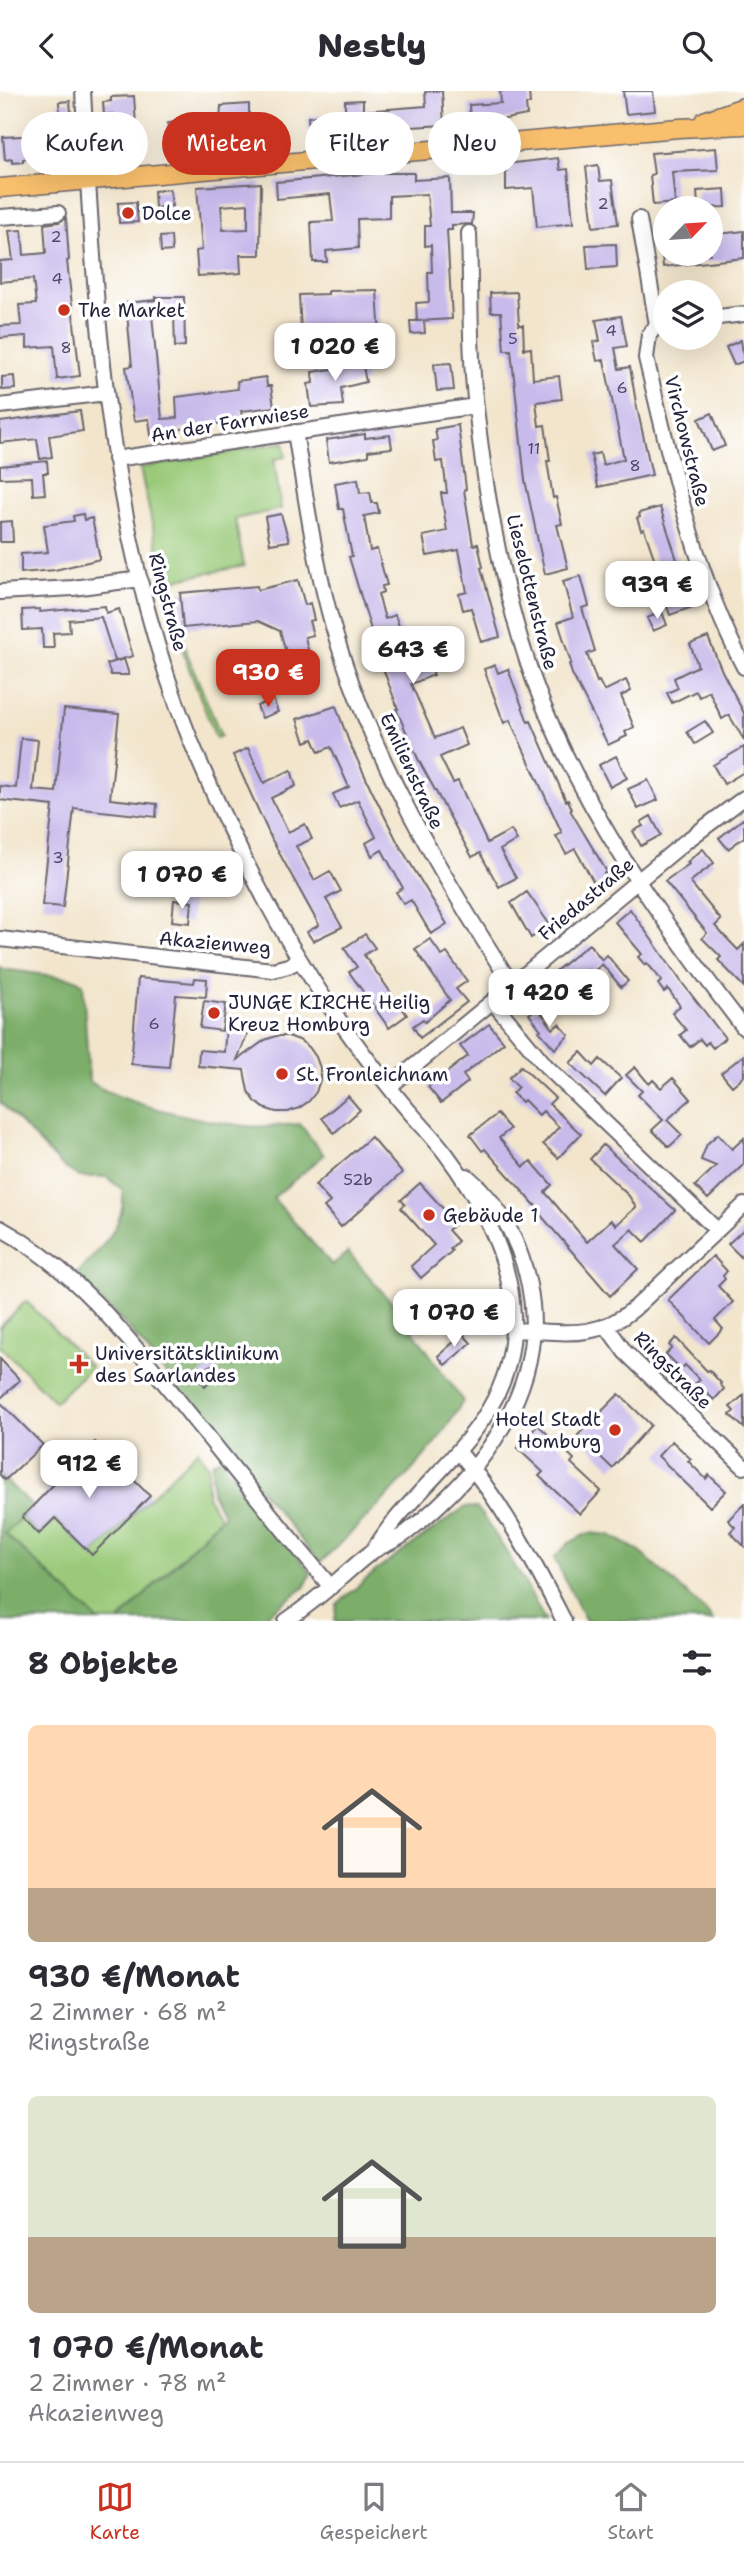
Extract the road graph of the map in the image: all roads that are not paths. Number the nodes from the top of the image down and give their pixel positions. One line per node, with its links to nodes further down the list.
1 (83, 91): 5 (street, Ringstraße)
2 (744, 107): 4 (main road)
3 (744, 124): 4 (main road)
4 (679, 128): 5 (main road)
5 (87, 182): 6 (main road); 15 (street, Ringstraße)
6 (0, 188)
7 (58, 213): 8 (street)
8 (0, 217)
9 (639, 219): 11 (street, Virchowstraße)
10 (469, 233): 17 (street, Lieselottenstraße)
11 (653, 286)
12 (744, 314): 13 (street)
13 (723, 316)
14 (653, 331): 22 (street, Virchowstraße)
15 (106, 393): 16 (street); 19 (street, Ringstraße)
16 (0, 406)
17 (476, 406): 18 (street, An der Farrwiese); 24 (street, Lieselottenstraße)
18 (295, 432): 19 (street, An der Farrwiese); 27 (street, Emilienstraße)
19 (115, 459): 20 (street, Ringstraße)
20 (140, 579): 21 (street); 26 (street, Ringstraße)
21 (0, 592)
22 (744, 667)
23 (744, 798): 24 (street, Friedastraße)
24 (639, 880): 27 (street, Friedastraße); 29 (street, Lieselottenstraße)
25 (0, 939): 26 (street, Akazienweg)
26 (300, 960): 30 (street, Ringstraße)
27 (512, 985): 28 (street, Friedastraße)
28 (493, 1002): 30 (street, Friedastraße); 34 (street)
29 (744, 1028)
30 (389, 1087): 31 (street, Ringstraße)
31 (452, 1164): 36 (street, Ringstraße); 37 (street, Ringstraße)
32 (744, 1205): 34 (street)
33 (0, 1228): 42 (street)
34 (718, 1230): 35 (street)
35 (607, 1327): 37 (street); 39 (street, Ringstraße)
36 (513, 1330): 37 (street); 38 (street, Ringstraße)
37 (534, 1331): 40 (street, Ringstraße)
38 (458, 1451): 40 (street); 41 (street, Ringstraße)
39 (744, 1467)
40 (474, 1469): 41 (street, Ringstraße); 44 (street)
41 (372, 1552): 42 (street)
42 (331, 1587): 43 (street)
43 (286, 1621)
44 (564, 1621)

